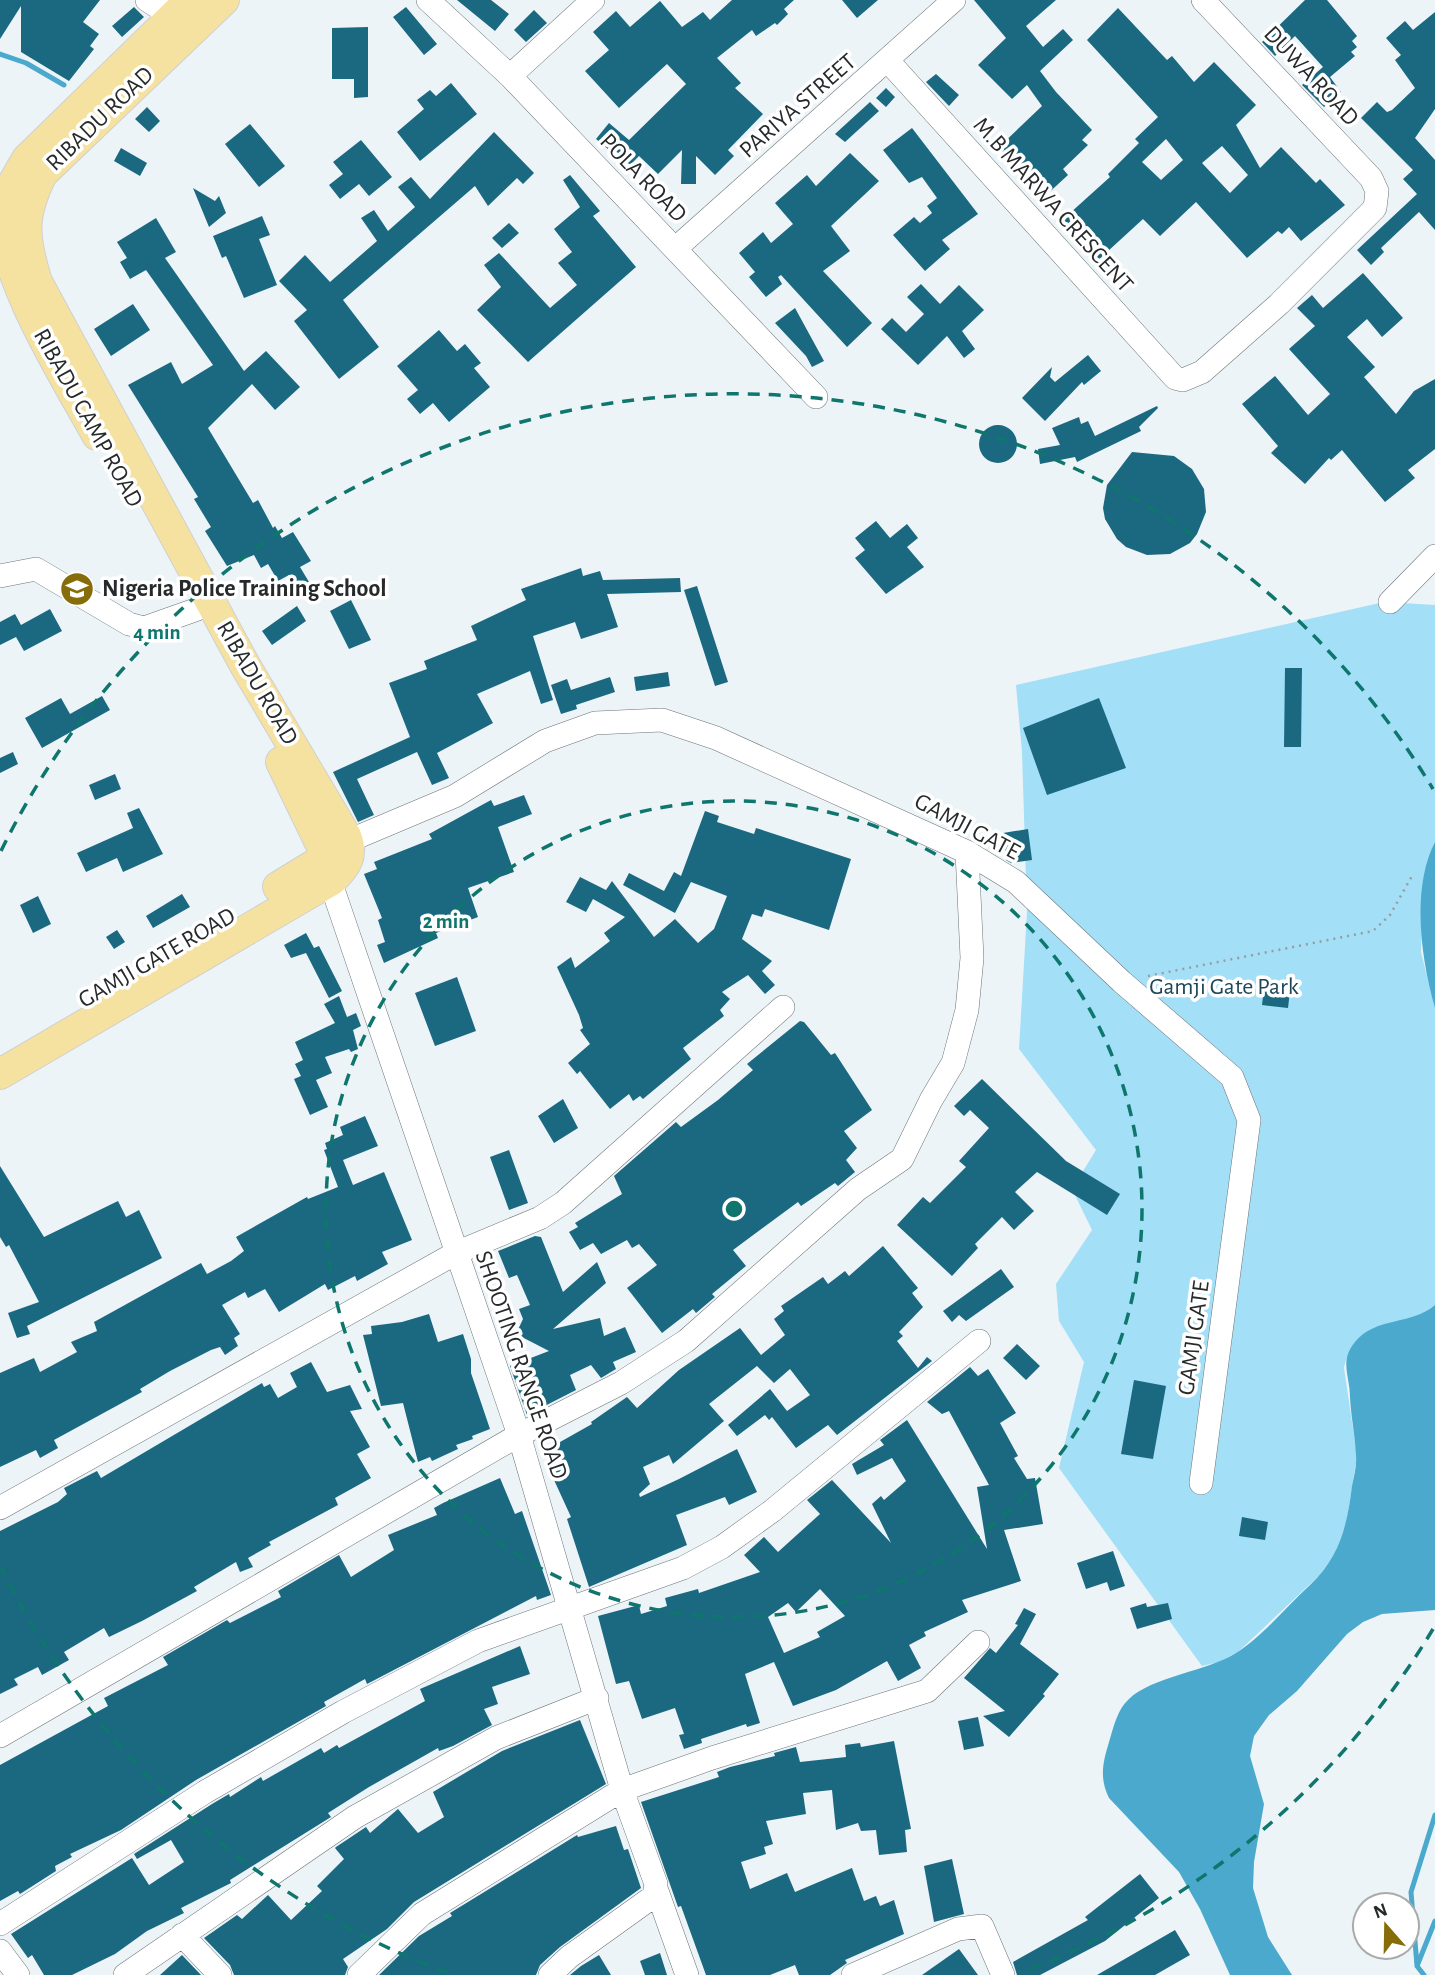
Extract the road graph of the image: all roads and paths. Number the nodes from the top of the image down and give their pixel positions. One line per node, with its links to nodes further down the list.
1 (147, 0): 7 (street)
2 (224, 0): 7 (main road, RIBADU ROAD)
3 (428, 0): 9 (street, POLA ROAD)
4 (593, 0): 9 (street)
5 (954, 0): 8 (street, PARIYA STREET)
6 (1203, 0): 11 (street, DUWA ROAD)
7 (185, 16): 16 (main road, RIBADU CAMP ROAD); 18 (main road, RIBADU ROAD)
8 (888, 61): 10 (street, PARIYA STREET); 11 (street, M.B MARWA CRESCENT)
9 (510, 76): 10 (street, POLA ROAD)
10 (675, 249): 12 (street, POLA ROAD)
11 (1183, 380)
12 (816, 397)
13 (1435, 556): 15 (street)
14 (0, 576): 16 (street)
15 (1390, 602)
16 (195, 610): 18 (main road, RIBADU CAMP ROAD)
17 (967, 852): 18 (street, GAMJI GATE); 20 (street, GAMJI GATE); 26 (street)
18 (328, 859): 22 (main road, GAMJI GATE ROAD); 23 (main road); 24 (street, SHOOTING RANGE ROAD)
19 (1412, 876): 20 (path)
20 (1122, 982): 27 (street, GAMJI GATE)
21 (783, 1007): 24 (street)
22 (0, 1050)
23 (0, 1074)
24 (456, 1253): 26 (street, SHOOTING RANGE ROAD); 28 (street)
25 (979, 1341): 29 (street)
26 (519, 1435): 29 (street, SHOOTING RANGE ROAD); 32 (street)
27 (1201, 1483)
28 (0, 1508)
29 (570, 1606): 31 (street, SHOOTING RANGE ROAD); 35 (street)
30 (978, 1642): 33 (street)
31 (597, 1698): 33 (street, SHOOTING RANGE ROAD); 36 (street)
32 (0, 1736)
33 (622, 1790): 34 (street, SHOOTING RANGE ROAD); 41 (street)
34 (657, 1891): 42 (street); 43 (street, SHOOTING RANGE ROAD)
35 (0, 1924)
36 (182, 1935): 39 (street); 40 (street)
37 (0, 1951): 38 (street)
38 (18, 1975)
39 (125, 1975)
40 (220, 1975)
41 (359, 1975)
42 (550, 1975)
43 (687, 1975)
44 (853, 1975): 45 (street)
45 (1003, 1975)

